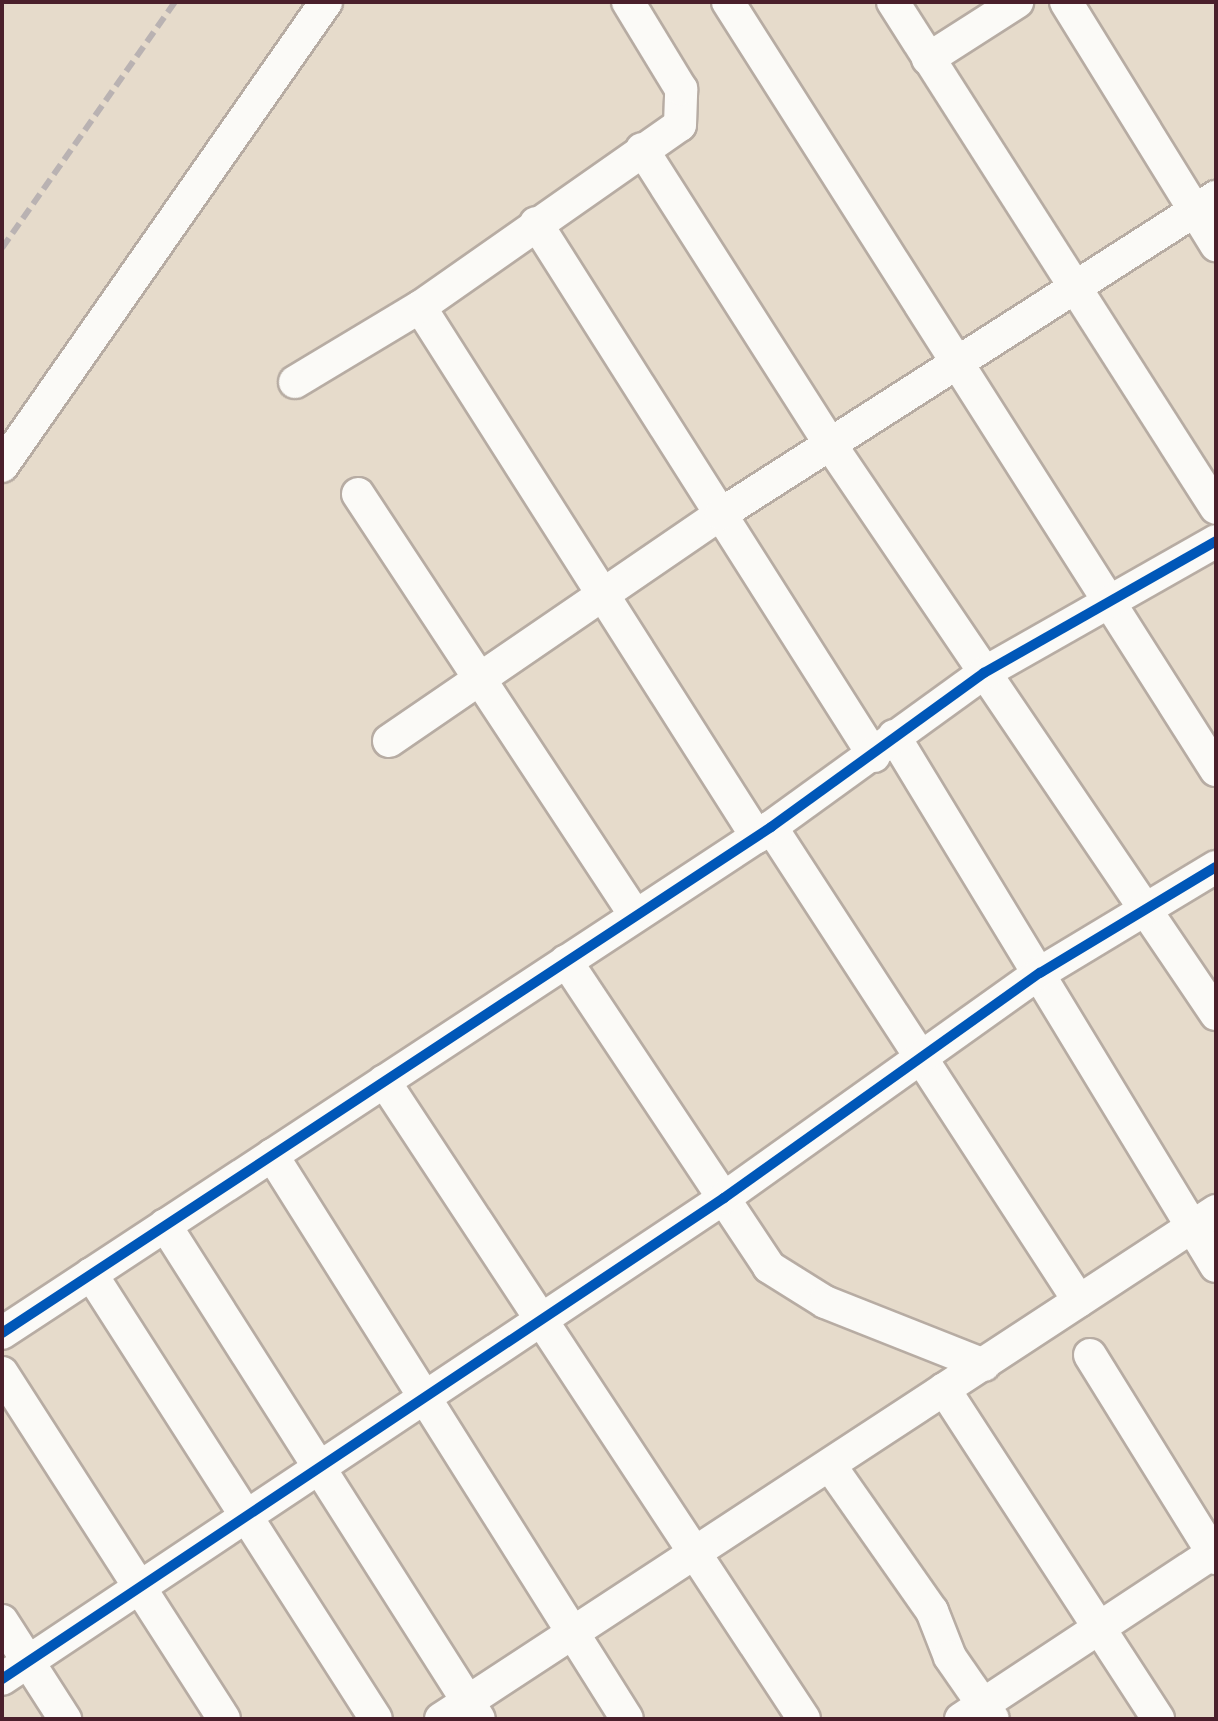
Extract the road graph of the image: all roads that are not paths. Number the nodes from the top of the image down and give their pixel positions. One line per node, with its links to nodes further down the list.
1 (326, 2): 17 (street)
2 (628, 2): 8 (street)
3 (728, 2): 14 (street)
4 (893, 2): 7 (street)
5 (1017, 2): 7 (street)
6 (1066, 2): 9 (street)
7 (928, 59): 12 (street)
8 (642, 149): 10 (street); 16 (street)
9 (1205, 204): 11 (street); 12 (street)
10 (536, 223): 13 (street); 20 (street)
11 (1216, 245)
12 (1072, 291): 14 (street); 19 (street)
13 (420, 307): 15 (street); 22 (street)
14 (959, 366): 16 (street); 23 (street)
15 (295, 382)
16 (832, 447): 20 (street); 24 (street)
17 (2, 466)
18 (358, 494): 25 (street)
19 (1216, 508)
20 (721, 514): 22 (street); 27 (street)
21 (1216, 541): 23 (street)
22 (604, 594): 25 (street); 29 (street)
23 (1110, 604): 24 (street); 28 (street)
24 (984, 673): 27 (street); 31 (street)
25 (479, 679): 26 (street); 32 (street)
26 (389, 741)
27 (884, 746): 29 (street); 34 (street)
28 (1216, 770)
29 (764, 832): 32 (street); 36 (street)
30 (1216, 867): 31 (street)
31 (1148, 908): 34 (street); 35 (street)
32 (635, 915): 33 (street)
33 (566, 961): 37 (street); 39 (street)
34 (1040, 973): 36 (street); 40 (street)
35 (1216, 1014)
36 (923, 1059): 39 (street); 44 (street)
37 (384, 1081): 38 (street); 45 (street)
38 (272, 1155): 41 (street); 51 (street)
39 (724, 1198): 45 (street); 48 (street)
40 (1204, 1220): 42 (street); 44 (street)
41 (165, 1225): 43 (street); 52 (street)
42 (1216, 1266)
43 (91, 1274): 46 (street); 54 (street)
44 (1079, 1301): 48 (street)
45 (542, 1319): 51 (street); 56 (street)
46 (2, 1333)
47 (1090, 1355): 55 (street)
48 (984, 1365): 50 (street)
49 (2, 1373): 57 (street)
50 (944, 1389): 53 (street); 59 (street)
51 (425, 1397): 52 (street); 60 (street)
52 (320, 1467): 54 (street); 62 (street)
53 (831, 1467): 56 (street); 63 (street)
54 (246, 1517): 57 (street); 66 (street)
55 (1215, 1554): 59 (street)
56 (697, 1555): 60 (street); 69 (street)
57 (139, 1588): 61 (street); 65 (street)
58 (2, 1621): 61 (street)
59 (1100, 1629): 63 (street); 70 (street)
60 (572, 1635): 62 (street); 68 (street)
61 (15, 1671): 64 (street)
62 (473, 1710): 67 (street)
63 (979, 1714)
64 (65, 1719)
65 (224, 1719)
66 (376, 1719)
67 (441, 1719)
68 (627, 1719)
69 (804, 1719)
70 (1158, 1719)

